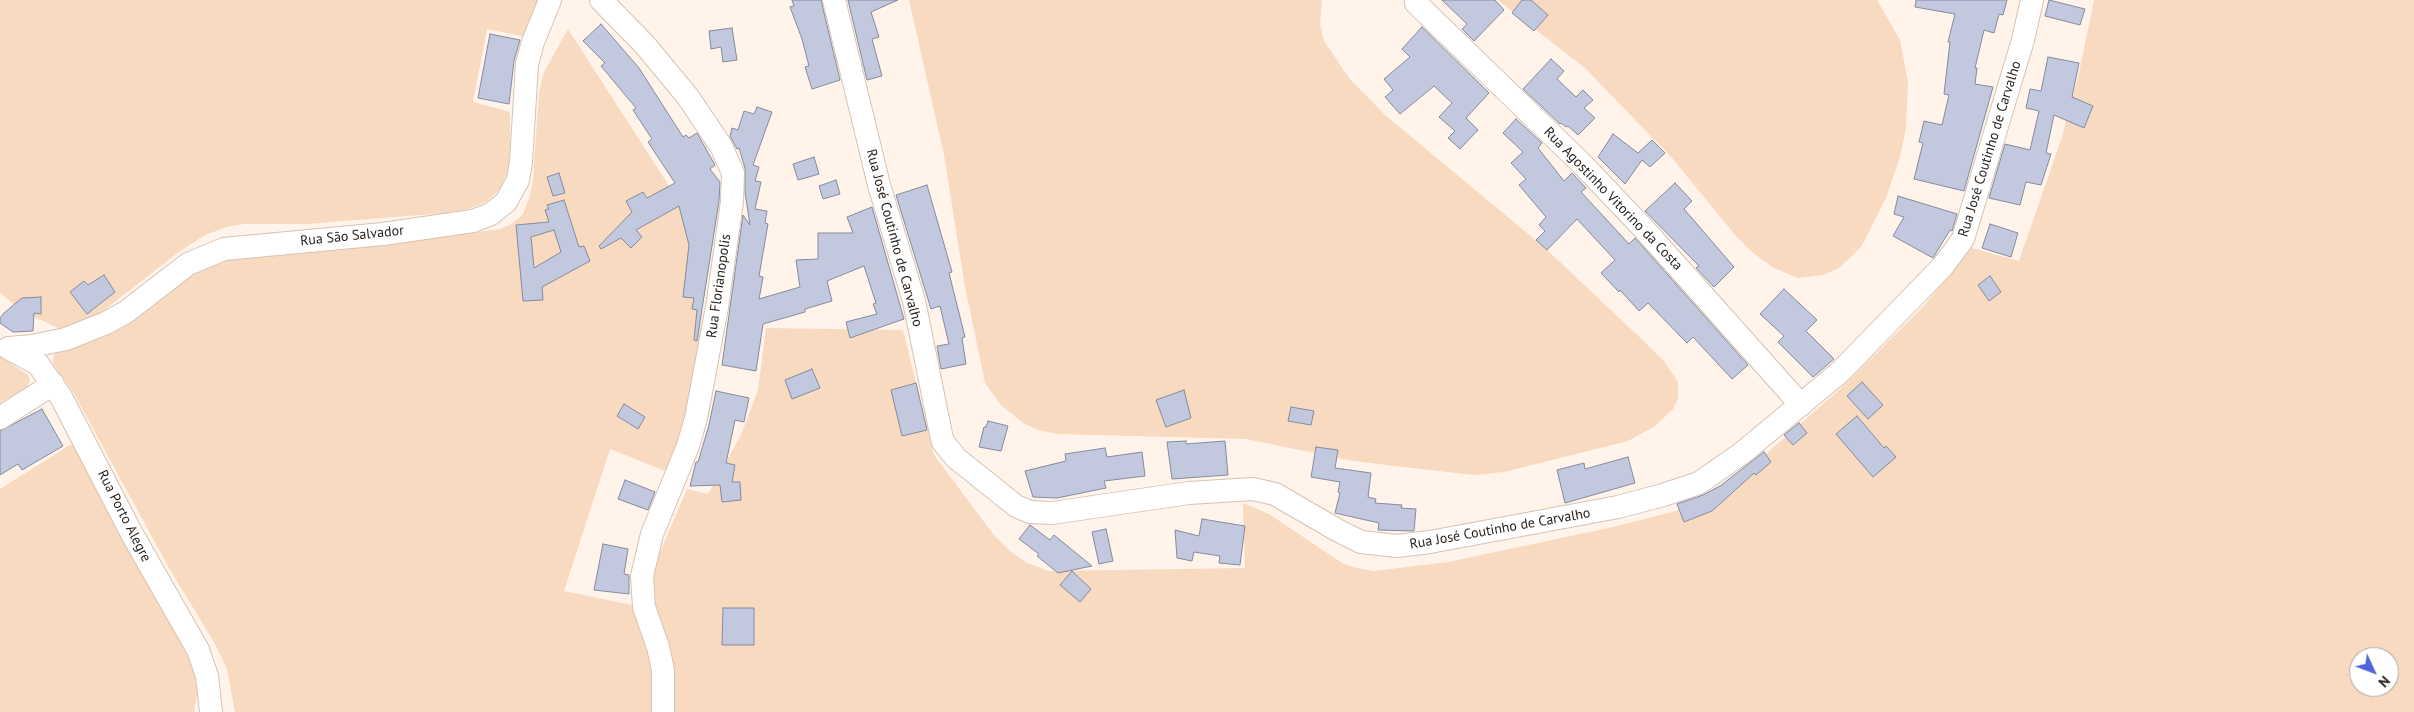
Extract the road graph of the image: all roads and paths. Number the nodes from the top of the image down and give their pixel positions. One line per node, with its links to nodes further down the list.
1 (550, 0): 6 (street, Rua São Salvador)
2 (601, 0): 12 (street, Rua Florianopolis)
3 (834, 0): 9 (street, Rua José Coutinho de Carvalho)
4 (2032, 0): 9 (street, Rua José Coutinho de Carvalho)
5 (1416, 3): 9 (street, Rua Agostinho Vitorino da Costa)
6 (56, 342): 7 (street, Rua São Salvador); 8 (street)
7 (4, 346): 8 (street, Rua Porto Alegre)
8 (47, 375): 10 (street); 11 (street, Rua Porto Alegre)
9 (1801, 405)
10 (0, 418)
11 (211, 712)
12 (663, 712)

